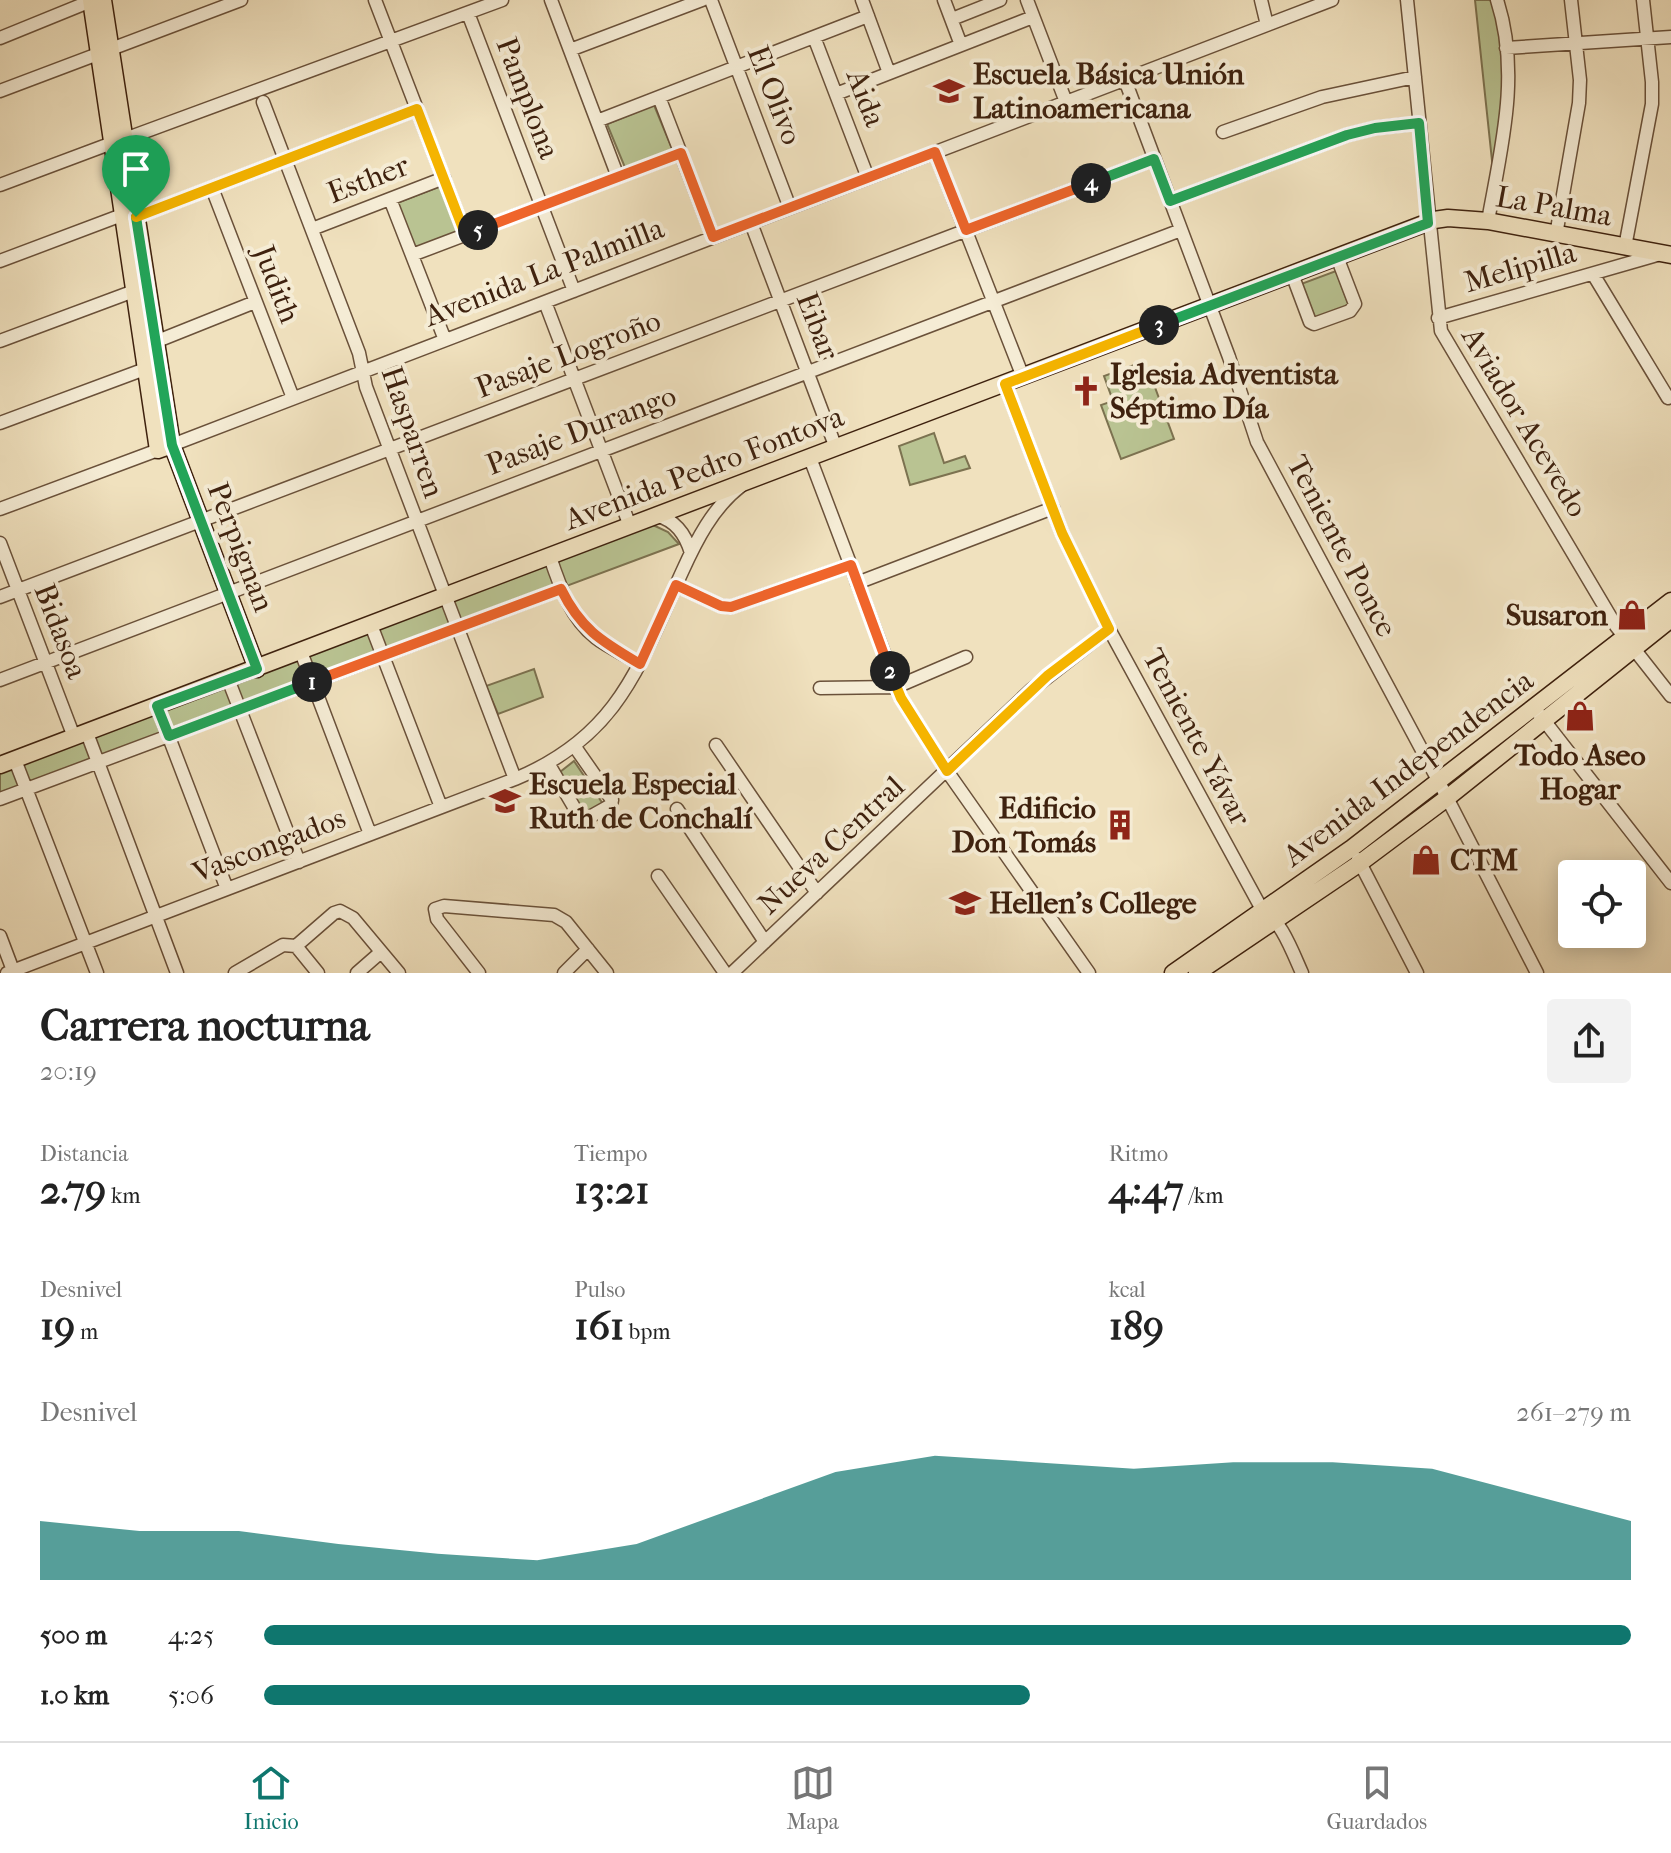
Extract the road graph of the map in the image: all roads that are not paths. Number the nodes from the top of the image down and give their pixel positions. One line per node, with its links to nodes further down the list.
1 (91, 0): 26 (street); 33 (main road)
2 (103, 0): 33 (main road)
3 (375, 0): 28 (street)
4 (502, 0): 19 (street)
5 (551, 0): 32 (street)
6 (702, 0): 32 (street)
7 (711, 0): 34 (street, El Olivo)
8 (862, 0): 20 (street, Aida)
9 (944, 0): 22 (street)
10 (1000, 0): 22 (street)
11 (1027, 0): 21 (street)
12 (1261, 0): 23 (street)
13 (1332, 0): 23 (street, Avenida La Palmilla)
14 (1407, 0): 36 (street, Aviador Acevedo)
15 (1497, 0): 31 (street)
16 (1571, 0): 29 (street)
17 (1643, 0): 27 (street)
18 (233, 1): 33 (street)
19 (468, 13): 28 (street); 59 (street, Pamplona)
20 (868, 16): 24 (street); 35 (street, Aida)
21 (1033, 17): 30 (street); 42 (street)
22 (952, 19): 30 (street)
23 (1267, 25): 37 (street, Avenida La Palmilla)
24 (814, 37): 34 (street); 39 (street, Aida)
25 (1671, 37): 27 (street)
26 (0, 38)
27 (1647, 38): 29 (street); 71 (street)
28 (391, 41): 43 (street); 47 (street)
29 (1576, 43): 31 (street); 69 (street)
30 (961, 45): 35 (street)
31 (1506, 48): 62 (street)
32 (570, 50): 44 (street)
33 (105, 52): 38 (street); 47 (main road)
34 (736, 67): 40 (street); 60 (street, El Olivo)
35 (889, 73): 39 (street)
36 (1415, 77): 45 (street, Aviador Acevedo); 46 (street)
37 (1125, 80): 42 (street, Avenida La Palmilla); 50 (street, Teniente Ponce)
38 (0, 91)
39 (836, 94): 54 (street, Aida)
40 (659, 97): 44 (street); 49 (street)
41 (263, 102): 51 (street, Hasparren)
42 (1066, 102): 48 (street, Avenida La Palmilla)
43 (417, 109): 51 (street); 53 (street)
44 (597, 121): 52 (street)
45 (1419, 123): 58 (street); 64 (street, Aviador Acevedo)
46 (1223, 132)
47 (118, 141): 55 (street); 61 (main road)
48 (935, 152): 54 (street, Avenida La Palmilla); 66 (street)
49 (681, 153): 52 (street); 70 (street)
50 (1154, 159): 58 (street, Teniente Ponce); 66 (street, Pasaje Logroño)
51 (285, 160): 56 (street); 65 (street, Hasparren)
52 (618, 177): 59 (street)
53 (444, 178): 57 (street, Esther); 68 (street)
54 (868, 178): 60 (street, Avenida La Palmilla)
55 (0, 185)
56 (212, 188): 61 (street); 82 (street, Judith)
57 (390, 199): 65 (street, Esther); 73 (street)
58 (1170, 201): 67 (street, Teniente Ponce)
59 (541, 206): 68 (street); 79 (street, Pamplona)
60 (790, 208): 63 (street, Avenida La Palmilla)
61 (129, 216): 75 (street); 78 (main road); 88 (main road)
62 (1488, 221): 64 (main road, La Palma); 69 (main road, La Palma)
63 (751, 223): 70 (street, Avenida La Palmilla); 80 (street, Eibar)
64 (1428, 223): 74 (main road, Avenida Pedro Fontova); 85 (street, Aviador Acevedo)
65 (312, 229): 90 (street, Hasparren)
66 (966, 230): 80 (street, Pasaje Logroño); 81 (street)
67 (1181, 230): 81 (street, Pasaje Durango); 84 (street, Teniente Ponce)
68 (465, 234): 73 (street)
69 (1556, 235): 71 (main road, La Palma)
70 (713, 237): 79 (street, Avenida La Palmilla)
71 (1625, 247): 72 (main road, La Palma)
72 (1667, 254): 77 (street, Melipilla)
73 (412, 255): 86 (street)
74 (1337, 257): 76 (main road, Avenida Pedro Fontova); 76 (street)
75 (0, 261)
76 (1292, 274): 84 (main road, Avenida Pedro Fontova)
77 (1593, 274): 85 (street, Melipilla); 96 (street)
78 (134, 291): 87 (street); 89 (main road)
79 (574, 291): 83 (street, Avenida La Palmilla)
80 (780, 301): 91 (street, Eibar); 93 (street, Pasaje Logroño)
81 (993, 301): 91 (street, Pasaje Durango); 92 (street)
82 (255, 302): 88 (street); 95 (street, Judith)
83 (545, 302): 86 (street, Avenida La Palmilla); 93 (street)
84 (1210, 306): 92 (main road, Avenida Pedro Fontova); 152 (street, Teniente Ponce)
85 (1438, 318): 126 (street, Aviador Acevedo)
86 (445, 340): 90 (street, Avenida La Palmilla)
87 (0, 341)
88 (155, 342): 98 (main road)
89 (145, 369): 97 (street); 98 (main road)
90 (363, 371): 95 (street, Avenida La Palmilla); 100 (street, Hasparren)
91 (807, 372): 99 (street, Eibar); 101 (street, Pasaje Durango)
92 (1023, 377): 94 (main road, Avenida Pedro Fontova)
93 (574, 379): 100 (street, Pasaje Logroño); 101 (street)
94 (1005, 384): 99 (main road, Avenida Pedro Fontova); 104 (street, Teniente Yávar)
95 (293, 398): 98 (street, Avenida La Palmilla)
96 (1668, 398)
97 (0, 423)
98 (165, 447): 105 (street, Avenida La Palmilla); 107 (main road, Perpignan)
99 (836, 448): 102 (main road, Avenida Pedro Fontova)
100 (390, 449): 107 (street, Pasaje Logroño); 108 (street, Hasparren)
101 (601, 451): 108 (street, Pasaje Durango); 109 (street)
102 (810, 458): 103 (main road, Avenida Pedro Fontova); 113 (street)
103 (746, 482): 106 (main road, Avenida Pedro Fontova); 111 (street, Vascongados)
104 (1053, 508): 114 (street); 125 (street, Teniente Yávar)
105 (0, 509)
106 (658, 516): 109 (main road, Avenida Pedro Fontova); 111 (street)
107 (201, 521): 117 (street, Pasaje Logroño); 118 (main road, Perpignan)
108 (417, 521): 118 (street, Pasaje Durango); 120 (street, Hasparren)
109 (630, 526): 112 (main road, Avenida Pedro Fontova)
110 (0, 543): 117 (street, Bidasoa)
111 (691, 553): 115 (street, Vascongados)
112 (550, 557): 116 (street); 120 (main road, Avenida Pedro Fontova)
113 (851, 565): 114 (street); 115 (street)
114 (857, 583): 136 (street)
115 (676, 585): 131 (street, Vascongados)
116 (561, 589): 124 (street); 131 (street)
117 (18, 590): 119 (street, Pasaje Logroño); 130 (street, Bidasoa)
118 (228, 593): 130 (street, Pasaje Durango); 132 (main road, Perpignan)
119 (0, 597)
120 (446, 597): 123 (main road, Avenida Pedro Fontova); 124 (street, Hasparren)
121 (1671, 601): 126 (main road, Avenida Independencia)
122 (1671, 619): 126 (main road, Avenida Independencia)
123 (371, 625): 127 (main road, Avenida Pedro Fontova); 128 (street)
124 (458, 628): 128 (street); 150 (street, Hasparren)
125 (1109, 629): 149 (street, Nueva Central); 163 (street, Teniente Yávar)
126 (1629, 644): 138 (street, Aviador Acevedo); 141 (main road, Avenida Independencia)
127 (301, 652): 132 (main road, Avenida Pedro Fontova); 135 (street)
128 (383, 656): 135 (street); 154 (street)
129 (966, 657): 136 (street)
130 (46, 662): 134 (street, Pasaje Durango); 142 (street, Bidasoa)
131 (640, 664): 145 (street, Vascongados)
132 (257, 669): 133 (main road, Avenida Pedro Fontova)
133 (228, 679): 139 (main road, Avenida Pedro Fontova); 140 (street)
134 (0, 680)
135 (312, 682): 140 (street); 156 (street)
136 (896, 687): 137 (street); 149 (street)
137 (820, 688)
138 (1671, 696)
139 (157, 706): 142 (main road, Avenida Pedro Fontova); 143 (street)
140 (240, 709): 143 (street); 158 (street)
141 (1539, 715): 152 (main road, Avenida Independencia); 160 (street)
142 (80, 735): 146 (main road, Avenida Pedro Fontova); 147 (street, Bidasoa)
143 (169, 736): 147 (street); 161 (street)
144 (716, 745): 162 (street)
145 (575, 747): 148 (street, Vascongados); 148 (street)
146 (8, 762): 151 (street)
147 (98, 762): 151 (street); 164 (street, Bidasoa)
148 (548, 763): 150 (street, Vascongados)
149 (947, 771): 162 (street, Nueva Central); 183 (street)
150 (515, 779): 154 (street, Vascongados)
151 (26, 789): 153 (street); 167 (street)
152 (1443, 790): 157 (main road, Avenida Independencia); 188 (street, Teniente Ponce)
153 (0, 799)
154 (441, 807): 156 (street, Vascongados)
155 (677, 809): 166 (street)
156 (370, 834): 158 (street, Vascongados)
157 (1356, 856): 163 (main road, Avenida Independencia); 187 (street)
158 (299, 862): 161 (street, Vascongados)
159 (658, 876): 181 (street)
160 (1671, 883)
161 (227, 889): 164 (street, Vascongados)
162 (817, 893): 166 (street, Nueva Central)
163 (1270, 914): 184 (main road, Avenida Independencia); 185 (main road, Avenida Independencia); 186 (street, Teniente Yávar)
164 (155, 916): 167 (street, Vascongados); 173 (street, Bidasoa)
165 (0, 936): 171 (street)
166 (765, 942): 182 (street, Nueva Central)
167 (85, 943): 171 (street, Vascongados); 172 (street)
168 (296, 946): 170 (street); 174 (street); 175 (street)
169 (588, 949): 178 (street); 179 (street); 180 (street)
170 (381, 952): 176 (street); 177 (street)
171 (11, 972)
172 (97, 973)
173 (177, 973)
174 (235, 973)
175 (318, 973)
176 (357, 973)
177 (399, 973)
178 (479, 973)
179 (564, 973)
180 (607, 973)
181 (725, 973)
182 (732, 973)
183 (1089, 973)
184 (1173, 973)
185 (1199, 973)
186 (1302, 973)
187 (1417, 973)
188 (1537, 973)

